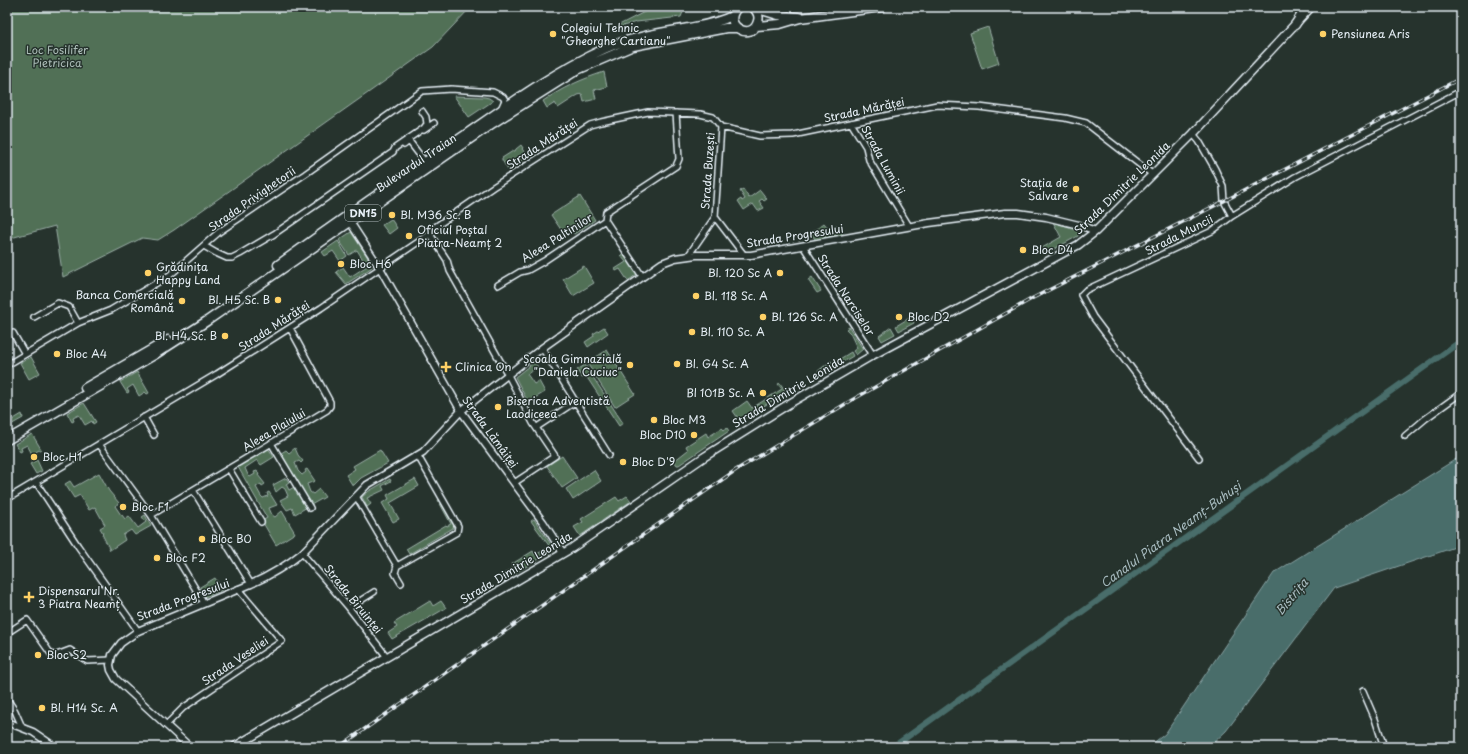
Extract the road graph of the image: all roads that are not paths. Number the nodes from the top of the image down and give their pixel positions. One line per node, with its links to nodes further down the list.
1 (882, 7): 6 (main road, DN15)
2 (1306, 7): 7 (main road)
3 (1311, 7): 7 (main road, Strada Dimitrie Leonida)
4 (754, 8): 6 (main road, DN15); 8 (main road, DN15)
5 (735, 10): 9 (main road, DN15); 11 (main road, Bulevardul Traian / DN15)
6 (800, 18): 8 (main road, DN15)
7 (1294, 25): 17 (main road, Strada Dimitrie Leonida)
8 (756, 26): 9 (main road, DN15)
9 (736, 28): 24 (main road, Bulevardul Traian / DN15)
10 (1461, 91): 22 (street, Strada Muncii)
11 (501, 109): 20 (main road, Bulevardul Traian / DN15); 29 (street, Strada Privighetorii)
12 (422, 110): 19 (street)
13 (676, 113): 16 (street, Strada Mărăței); 25 (street, Aleea Paltinilor); 28 (street, Strada Mărăței)
14 (434, 123): 18 (street)
15 (851, 123): 16 (street, Strada Mărăței); 21 (street, Strada Mărăței); 26 (street, Strada Luminii)
16 (722, 127): 23 (street, Strada Buzești)
17 (1192, 134): 21 (main road, Strada Dimitrie Leonida); 22 (street)
18 (409, 141): 19 (street); 20 (street)
19 (393, 152): 29 (street)
20 (425, 162): 24 (main road, Bulevardul Traian / DN15)
21 (1152, 174): 27 (main road, Strada Dimitrie Leonida)
22 (1232, 216): 58 (street, Strada Muncii)
23 (715, 217): 31 (street); 32 (street, Strada Buzești)
24 (348, 219): 33 (street, Strada Lămâiței); 50 (main road, Bulevardul Traian / DN15); 53 (main road, Bulevardul Traian / DN15)
25 (605, 220): 34 (street, Aleea Paltinilor); 35 (street, Aleea Paltinilor)
26 (909, 226): 27 (street, Strada Progresului); 30 (street, Strada Progresului)
27 (1096, 231): 42 (main road, Strada Dimitrie Leonida)
28 (430, 234): 33 (street, Strada Mărăței); 44 (street)
29 (204, 246): 37 (street, Strada Privighetorii)
30 (803, 246): 31 (street, Strada Progresului); 42 (street, Strada Narciselor)
31 (744, 255): 32 (street, Strada Progresului)
32 (688, 256): 34 (street, Strada Progresului)
33 (380, 268): 38 (street, Strada Mărăței); 47 (street, Strada Lămâiței)
34 (642, 276): 40 (street, Strada Progresului)
35 (498, 285)
36 (34, 317): 37 (street)
37 (78, 323): 41 (street, Strada Privighetorii)
38 (290, 328): 48 (street, Strada Mărăței); 54 (street, Aleea Plaiului)
39 (7, 334): 41 (street)
40 (542, 348): 44 (street, Strada Progresului); 46 (street)
41 (25, 354): 43 (street, Strada Privighetorii)
42 (873, 355): 69 (main road, Strada Dimitrie Leonida)
43 (7, 365)
44 (508, 375): 47 (street, Strada Progresului); 49 (street)
45 (1461, 393): 52 (street)
46 (575, 402): 49 (street); 56 (street)
47 (461, 411): 57 (street, Strada Progresului); 61 (street, Strada Lămâiței)
48 (144, 417): 51 (street); 55 (street, Strada Mărăței)
49 (537, 427): 61 (street)
50 (7, 435)
51 (154, 435)
52 (1405, 436)
53 (7, 440)
54 (271, 443): 59 (street, Aleea Plaiului); 65 (street)
55 (99, 444): 60 (street, Strada Mărăței); 66 (street)
56 (609, 455)
57 (418, 456): 63 (street, Strada Progresului); 70 (street)
58 (1199, 458)
59 (229, 469): 62 (street, Aleea Plaiului); 67 (street)
60 (36, 482): 64 (street, Strada Mărăței); 77 (street, Strada Progresului)
61 (514, 483): 69 (street, Strada Lămâiței)
62 (193, 490): 66 (street, Aleea Plaiului); 72 (street)
63 (356, 496): 68 (street, Strada Progresului); 70 (street)
64 (7, 499)
65 (310, 508)
66 (151, 515): 75 (street)
67 (261, 522)
68 (302, 553): 72 (street, Strada Progresului); 76 (street, Strada Biruinței)
69 (563, 553): 79 (main road, Strada Dimitrie Leonida)
70 (397, 566): 71 (street)
71 (401, 583)
72 (251, 584): 73 (street, Strada Progresului)
73 (238, 589): 75 (street, Strada Progresului); 84 (street, Strada Veseliei)
74 (374, 592): 76 (street)
75 (204, 603): 77 (street, Strada Progresului)
76 (349, 608): 79 (street, Strada Biruinței)
77 (138, 631): 80 (street)
78 (7, 633): 80 (street)
79 (387, 657): 88 (main road, Strada Dimitrie Leonida)
80 (110, 660): 84 (street)
81 (1363, 691): 89 (street)
82 (7, 699): 85 (street)
83 (7, 722): 85 (street)
84 (166, 725): 87 (street)
85 (22, 727): 86 (street)
86 (55, 747)
87 (190, 747)
88 (234, 747)
89 (1384, 747)

